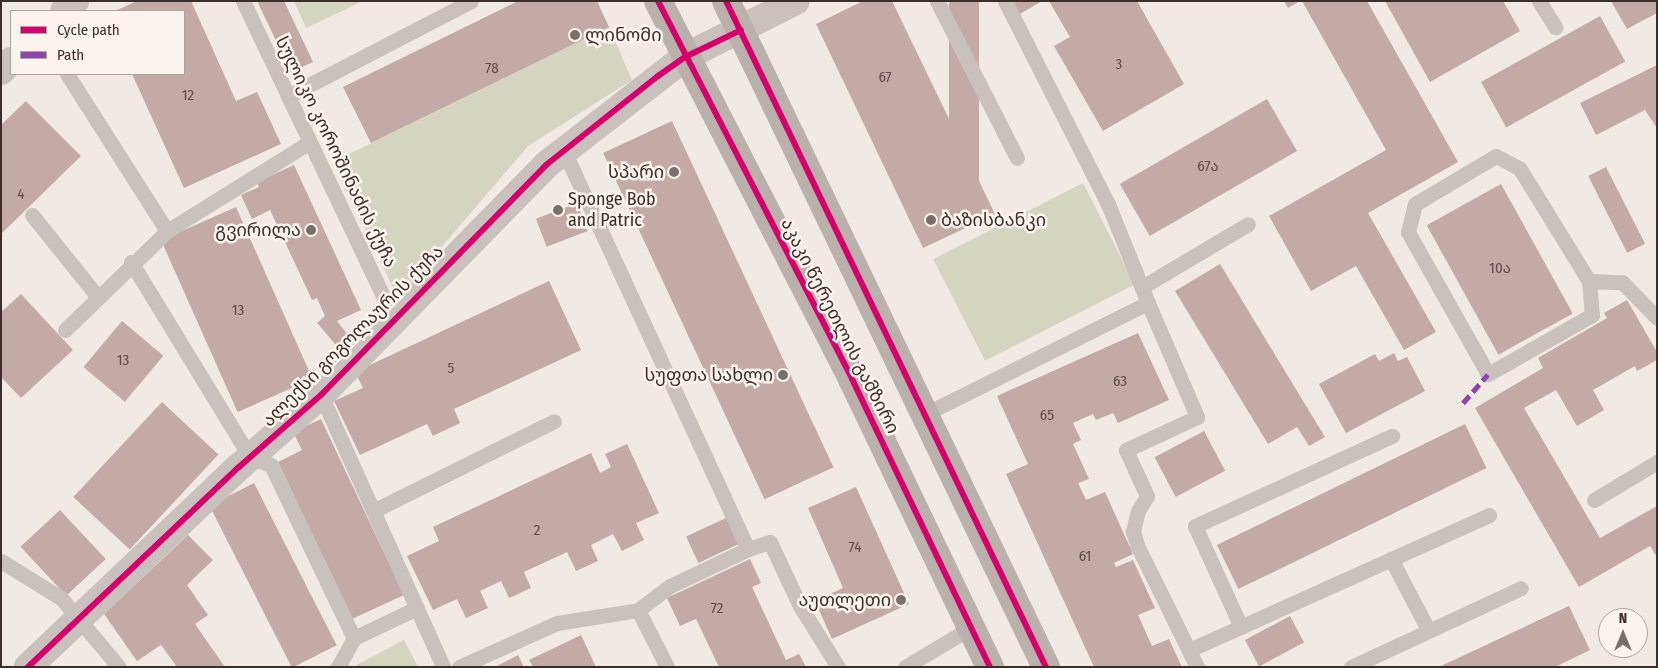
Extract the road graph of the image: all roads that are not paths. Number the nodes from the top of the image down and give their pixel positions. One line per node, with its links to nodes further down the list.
1 (75, 1): 10 (street)
2 (242, 1): 17 (lane, სულიკო კოროშინაძის ქუჩა)
3 (471, 1): 17 (lane)
4 (658, 1): 13 (main road, აკაკი წერეთლის გამზირი)
5 (726, 1): 12 (main road, აკაკი წერეთლის გამზირი)
6 (796, 1): 12 (street, ალექსი გოგოლაურის ქუჩა)
7 (937, 1): 20 (lane)
8 (1005, 1): 26 (lane)
9 (1539, 1): 11 (lane)
10 (65, 10)
11 (1555, 27)
12 (740, 30): 13 (street, ალექსი გოგოლაურის ქუჩა); 33 (main road, აკაკი წერეთლის გამზირი)
13 (686, 57): 19 (street, ალექსი გოგოლაურის ქუჩა); 48 (main road, აკაკი წერეთლის გამზირი)
14 (10, 62): 15 (street)
15 (1, 71)
16 (68, 75): 23 (lane)
17 (288, 96): 18 (lane, სულიკო კოროშინაძის ქუჩა)
18 (310, 142): 23 (lane); 30 (lane, სულიკო კოროშინაძის ქუჩა)
19 (564, 152): 30 (street, ალექსი გოგოლაურის ქუჩა); 41 (lane)
20 (1017, 158)
21 (32, 215): 27 (lane)
22 (1248, 224): 26 (lane)
23 (167, 231): 24 (lane)
24 (132, 262): 27 (lane); 36 (lane)
25 (1589, 281): 25 (lane); 29 (lane)
26 (1142, 287): 28 (lane)
27 (98, 297): 31 (lane)
28 (1148, 303): 33 (lane); 52 (lane)
29 (1657, 318)
30 (394, 319): 32 (street, ალექსი გოგოლაურის ქუჩა)
31 (65, 330)
32 (321, 395): 36 (street, ალექსი გოგოლაურის ქუჩა); 39 (lane)
33 (925, 414): 62 (main road, აკაკი წერეთლის გამზირი)
34 (554, 421): 39 (lane)
35 (1392, 436): 49 (lane)
36 (250, 457): 47 (street, ალექსი გოგოლაურის ქუჩა); 51 (lane)
37 (1657, 462): 38 (lane)
38 (1594, 500)
39 (373, 511): 45 (lane)
40 (1489, 515): 42 (lane)
41 (748, 549): 46 (lane); 59 (lane)
42 (1391, 559): 49 (lane); 50 (lane)
43 (1, 560): 47 (lane)
44 (1521, 588): 50 (lane)
45 (417, 608): 51 (lane); 56 (lane)
46 (638, 610): 57 (lane); 58 (lane)
47 (80, 619): 53 (street, ალექსი გოგოლაურის ქუჩა); 54 (lane)
48 (972, 627): 60 (lane); 61 (main road, აკაკი წერეთლის გამზირი)
49 (1242, 627): 52 (lane)
50 (1428, 631): 64 (lane)
51 (354, 638): 55 (lane)
52 (1189, 650): 63 (lane)
53 (28, 667)
54 (119, 667)
55 (338, 667)
56 (443, 667)
57 (459, 667)
58 (667, 667)
59 (838, 667)
60 (905, 667)
61 (990, 667)
62 (1046, 667)
63 (1197, 667)
64 (1351, 667)

